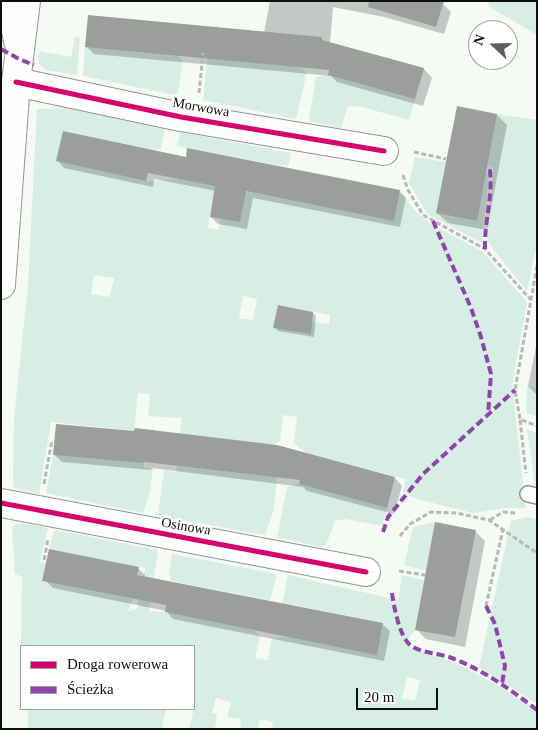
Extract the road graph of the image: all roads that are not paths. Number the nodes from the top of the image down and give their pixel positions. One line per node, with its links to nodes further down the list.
1 (26, 1): 3 (street)
2 (1, 2): 3 (street)
3 (19, 51): 4 (street)
4 (16, 82): 5 (street, Morwowa); 6 (street)
5 (384, 151)
6 (1, 285)
7 (1, 503): 8 (street, Osinowa)
8 (366, 572)

